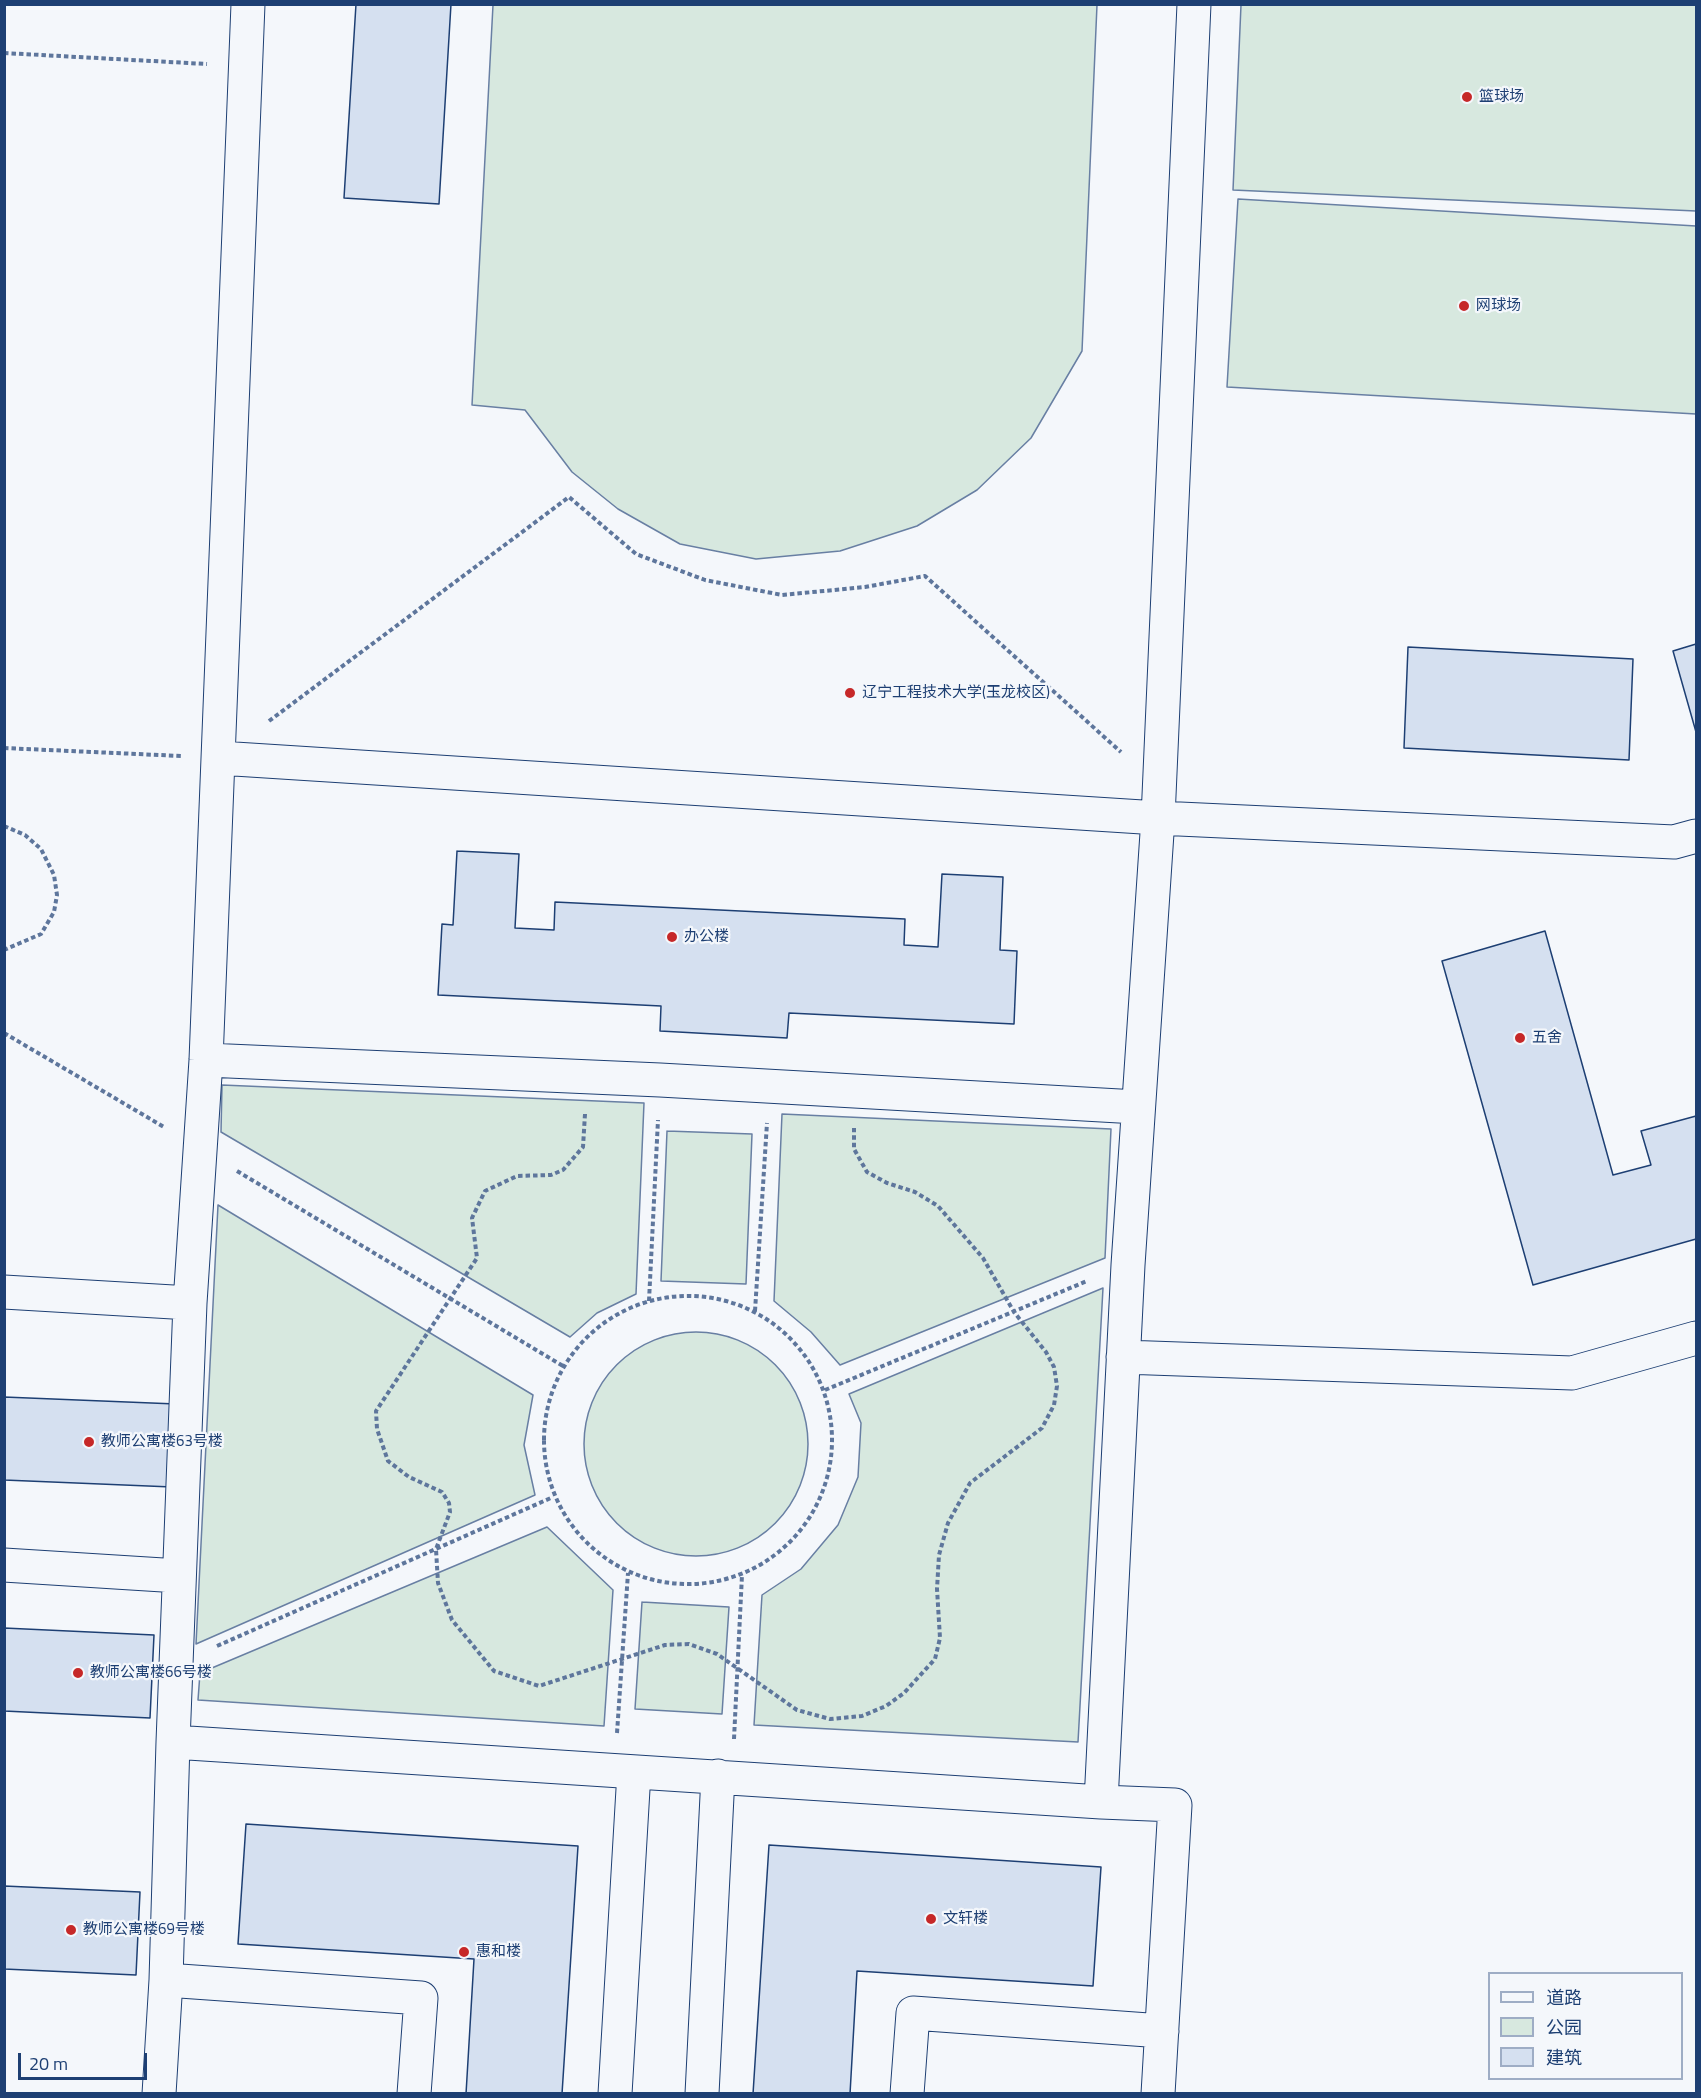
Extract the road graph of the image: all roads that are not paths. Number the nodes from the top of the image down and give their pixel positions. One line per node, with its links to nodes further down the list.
1 (248, 4): 3 (street)
2 (1194, 4): 4 (street)
3 (219, 758): 4 (street); 6 (street)
4 (1158, 818): 5 (street); 7 (street)
5 (1696, 836)
6 (206, 1060): 7 (street); 9 (street)
7 (1137, 1107): 11 (street)
8 (4, 1292): 9 (street)
9 (190, 1303): 13 (street)
10 (1696, 1338): 11 (street)
11 (1124, 1357): 17 (street)
12 (4, 1565): 13 (street)
13 (179, 1576): 14 (street)
14 (173, 1742): 15 (street); 18 (street)
15 (624, 1771): 16 (street); 22 (street)
16 (725, 1776): 17 (street); 23 (street)
17 (1101, 1802): 19 (street)
18 (166, 1980): 20 (street); 21 (street)
19 (1162, 2031): 24 (street); 25 (street)
20 (159, 2094)
21 (414, 2094)
22 (615, 2094)
23 (702, 2094)
24 (907, 2094)
25 (1158, 2094)

